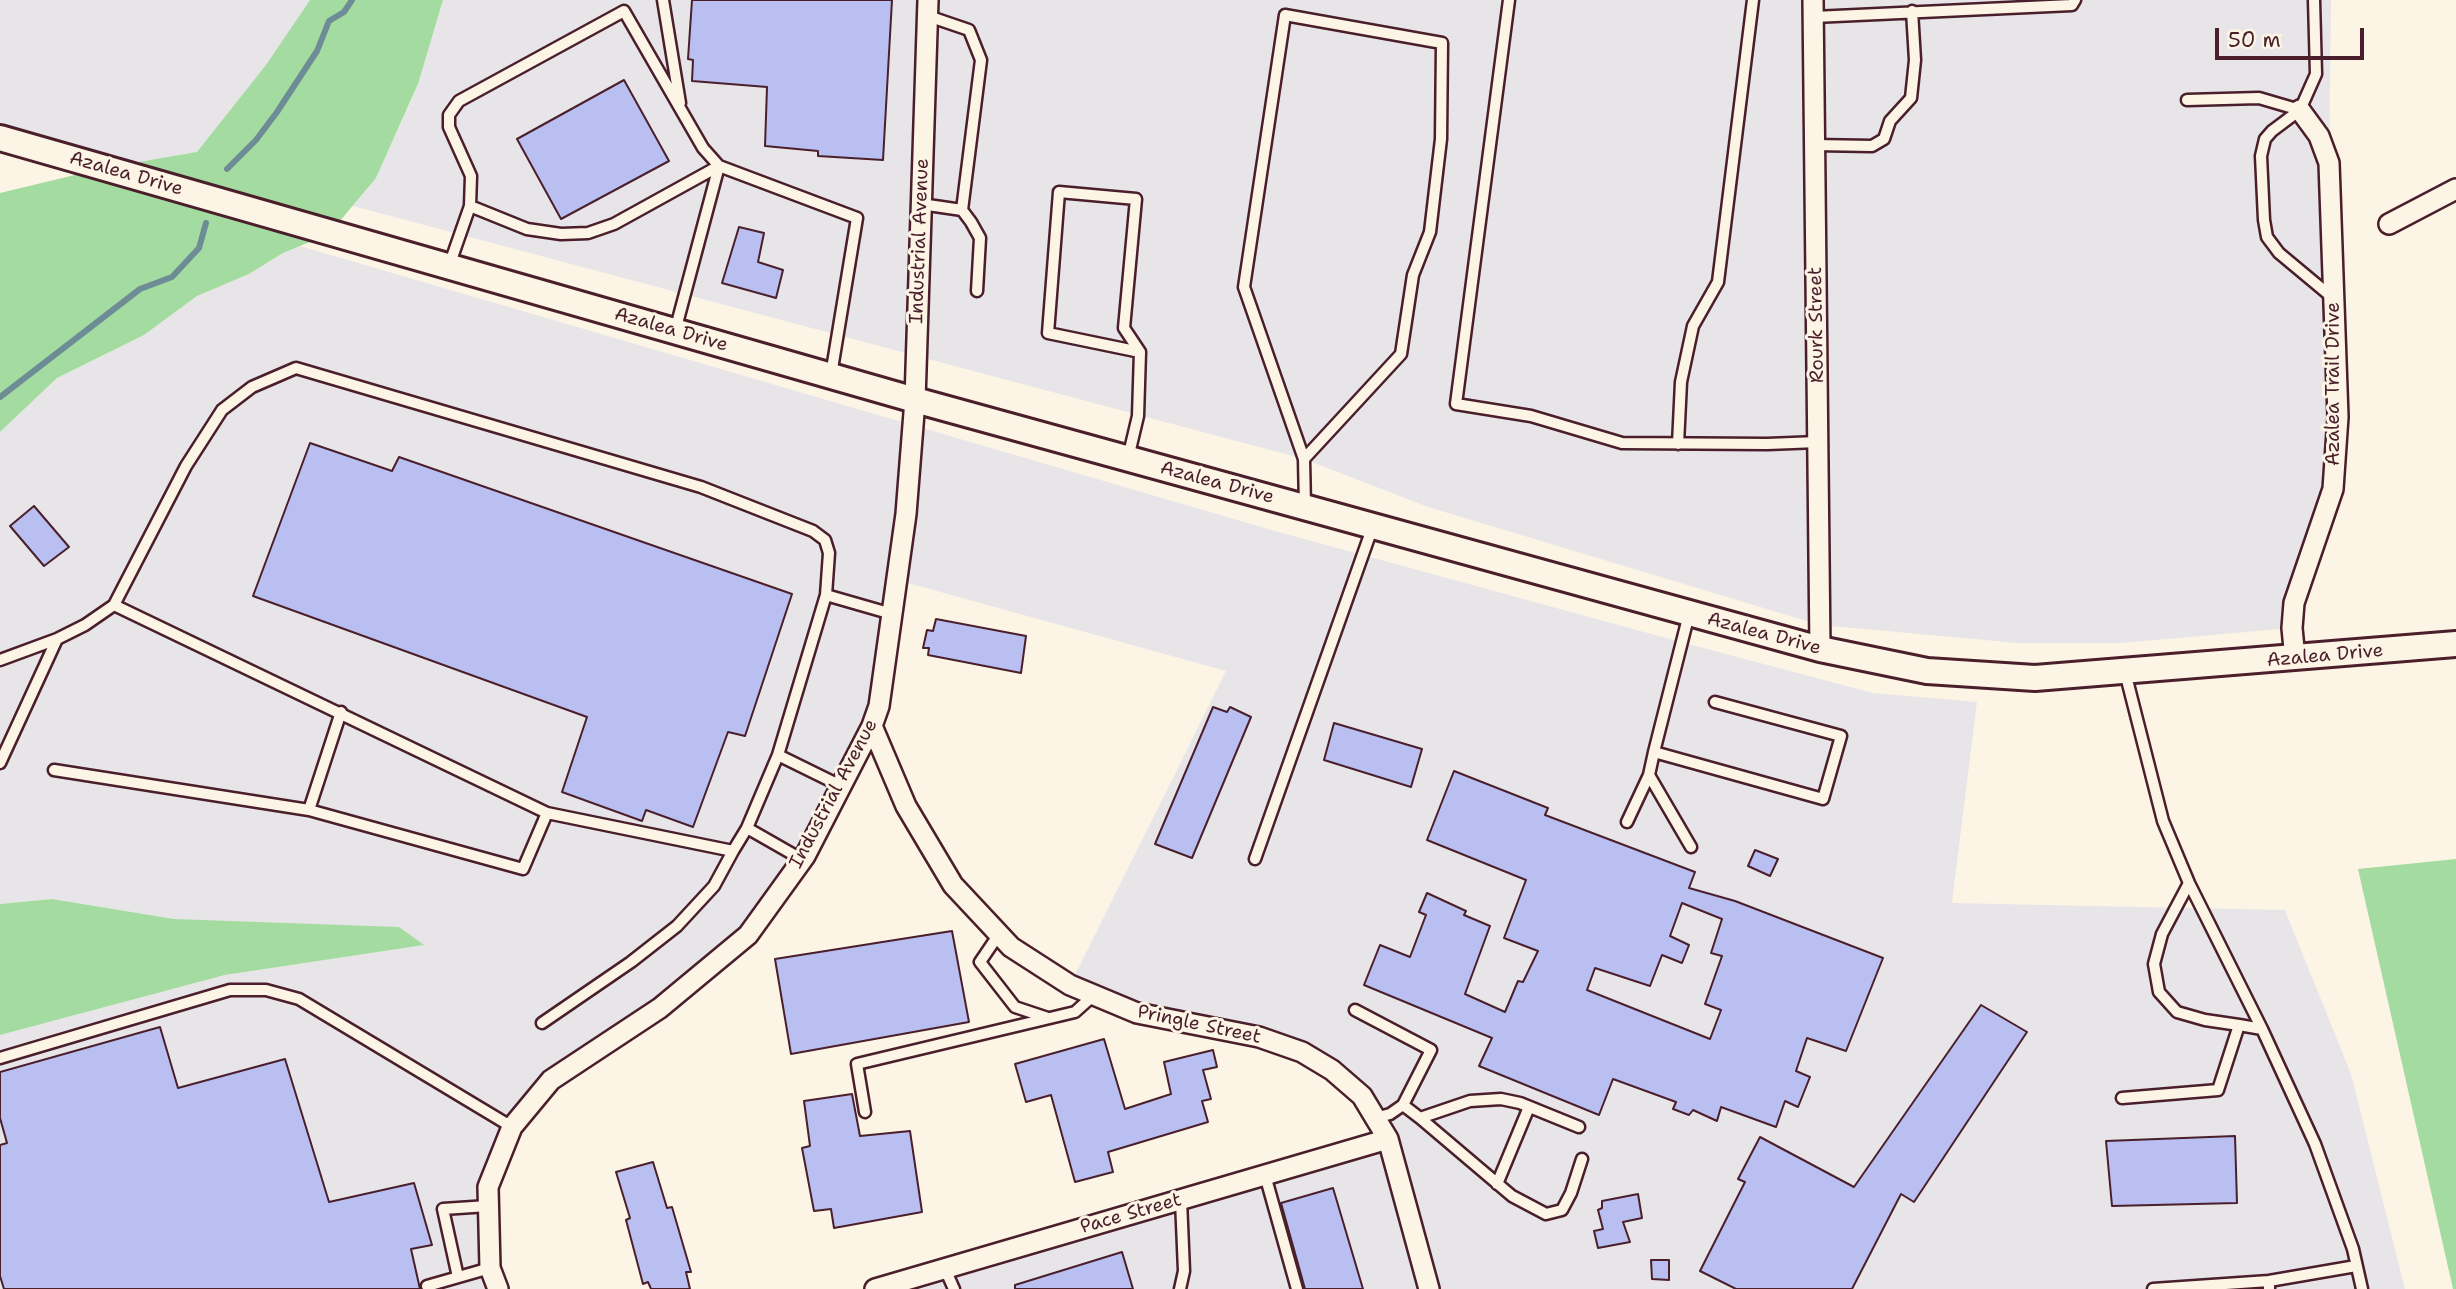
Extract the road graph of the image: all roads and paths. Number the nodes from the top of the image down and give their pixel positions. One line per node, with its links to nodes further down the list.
1 (663, 0): 10 (lane)
2 (1509, 0): 28 (lane)
3 (1753, 0): 28 (lane)
4 (2075, 0): 8 (lane)
5 (2314, 0): 11 (lane)
6 (927, 8): 16 (street, Industrial Avenue); 18 (lane)
7 (1813, 8): 8 (lane); 13 (street, Rourk Street)
8 (1912, 11): 13 (lane)
9 (2187, 100): 11 (lane)
10 (681, 110): 14 (lane); 17 (lane)
11 (2300, 110): 22 (street, Azalea Trail Drive); 22 (lane)
12 (0, 138): 20 (street, Azalea Drive)
13 (1815, 145): 27 (street, Rourk Street)
14 (719, 166): 17 (lane); 23 (lane); 25 (lane)
15 (2456, 189): 19 (street)
16 (921, 204): 18 (lane); 26 (street, Industrial Avenue)
17 (470, 206): 20 (lane)
18 (962, 210): 21 (lane)
19 (2389, 224)
20 (449, 266): 23 (street, Azalea Drive)
21 (977, 291)
22 (2334, 298): 40 (street, Azalea Trail Drive)
23 (675, 331): 25 (street, Azalea Drive)
24 (1140, 352): 24 (lane); 29 (lane)
25 (831, 376): 26 (street, Azalea Drive)
26 (915, 400): 29 (street, Azalea Drive); 35 (street, Industrial Avenue)
27 (1818, 442): 28 (lane); 39 (street, Rourk Street)
28 (1678, 444)
29 (1128, 459): 31 (street, Azalea Drive)
30 (1304, 459): 30 (lane); 31 (lane)
31 (1305, 508): 32 (street, Azalea Drive)
32 (1373, 526): 36 (street, Azalea Drive); 58 (lane)
33 (826, 595): 34 (lane); 35 (lane); 47 (lane)
34 (114, 605): 37 (lane); 44 (lane)
35 (892, 614): 45 (street, Industrial Avenue)
36 (1689, 614): 39 (street, Azalea Drive); 46 (lane)
37 (57, 639): 41 (lane); 48 (lane)
38 (2456, 645): 40 (street, Azalea Drive)
39 (1820, 649): 42 (street, Azalea Drive)
40 (2295, 659): 42 (street, Azalea Drive)
41 (0, 660)
42 (2125, 671): 60 (lane)
43 (1715, 702): 46 (lane)
44 (341, 712): 52 (lane); 53 (lane)
45 (872, 726): 51 (street, Industrial Avenue); 61 (street, Pringle Street)
46 (1654, 752): 50 (lane)
47 (778, 755): 51 (lane); 55 (lane)
48 (0, 763)
49 (54, 771): 52 (lane)
50 (1649, 775): 54 (lane); 56 (lane)
51 (841, 786): 59 (street, Industrial Avenue)
52 (309, 810): 53 (lane)
53 (547, 813): 57 (lane)
54 (1627, 822)
55 (747, 828): 57 (lane); 59 (lane)
56 (1691, 847)
57 (733, 851): 65 (lane)
58 (1255, 859)
59 (803, 860): 75 (street, Industrial Avenue)
60 (2189, 883): 66 (lane); 67 (lane)
61 (999, 934): 62 (street, Pringle Street); 64 (lane)
62 (1094, 995): 64 (lane); 73 (street, Pringle Street)
63 (1355, 1010): 70 (lane)
64 (1050, 1019): 72 (lane)
65 (542, 1023)
66 (2238, 1025): 67 (lane); 69 (lane)
67 (2262, 1029): 83 (lane)
68 (0, 1058): 75 (lane)
69 (2122, 1098)
70 (1404, 1105): 73 (lane); 74 (lane)
71 (1529, 1107): 74 (lane); 76 (lane); 80 (lane)
72 (865, 1112)
73 (1375, 1118): 77 (street, Pringle Street)
74 (1420, 1118): 80 (lane)
75 (512, 1128): 82 (street, Industrial Avenue)
76 (1579, 1128)
77 (1388, 1139): 79 (street, Pace Street); 94 (street, Pringle Street)
78 (1582, 1159): 80 (lane)
79 (1265, 1175): 81 (street, Pace Street); 93 (lane)
80 (1497, 1184)
81 (1181, 1200): 85 (street, Pace Street); 92 (lane)
82 (488, 1206): 84 (street, Industrial Avenue); 86 (lane)
83 (2357, 1266): 87 (lane); 96 (lane)
84 (490, 1268): 86 (lane); 89 (street, Industrial Avenue)
85 (945, 1269): 90 (street, Pace Street); 91 (lane)
86 (458, 1277): 88 (lane)
87 (2269, 1285): 95 (lane)
88 (427, 1286)
89 (498, 1289)
90 (875, 1289)
91 (954, 1289)
92 (1180, 1289)
93 (1297, 1289)
94 (1429, 1289)
95 (2153, 1289)
96 (2362, 1289)

